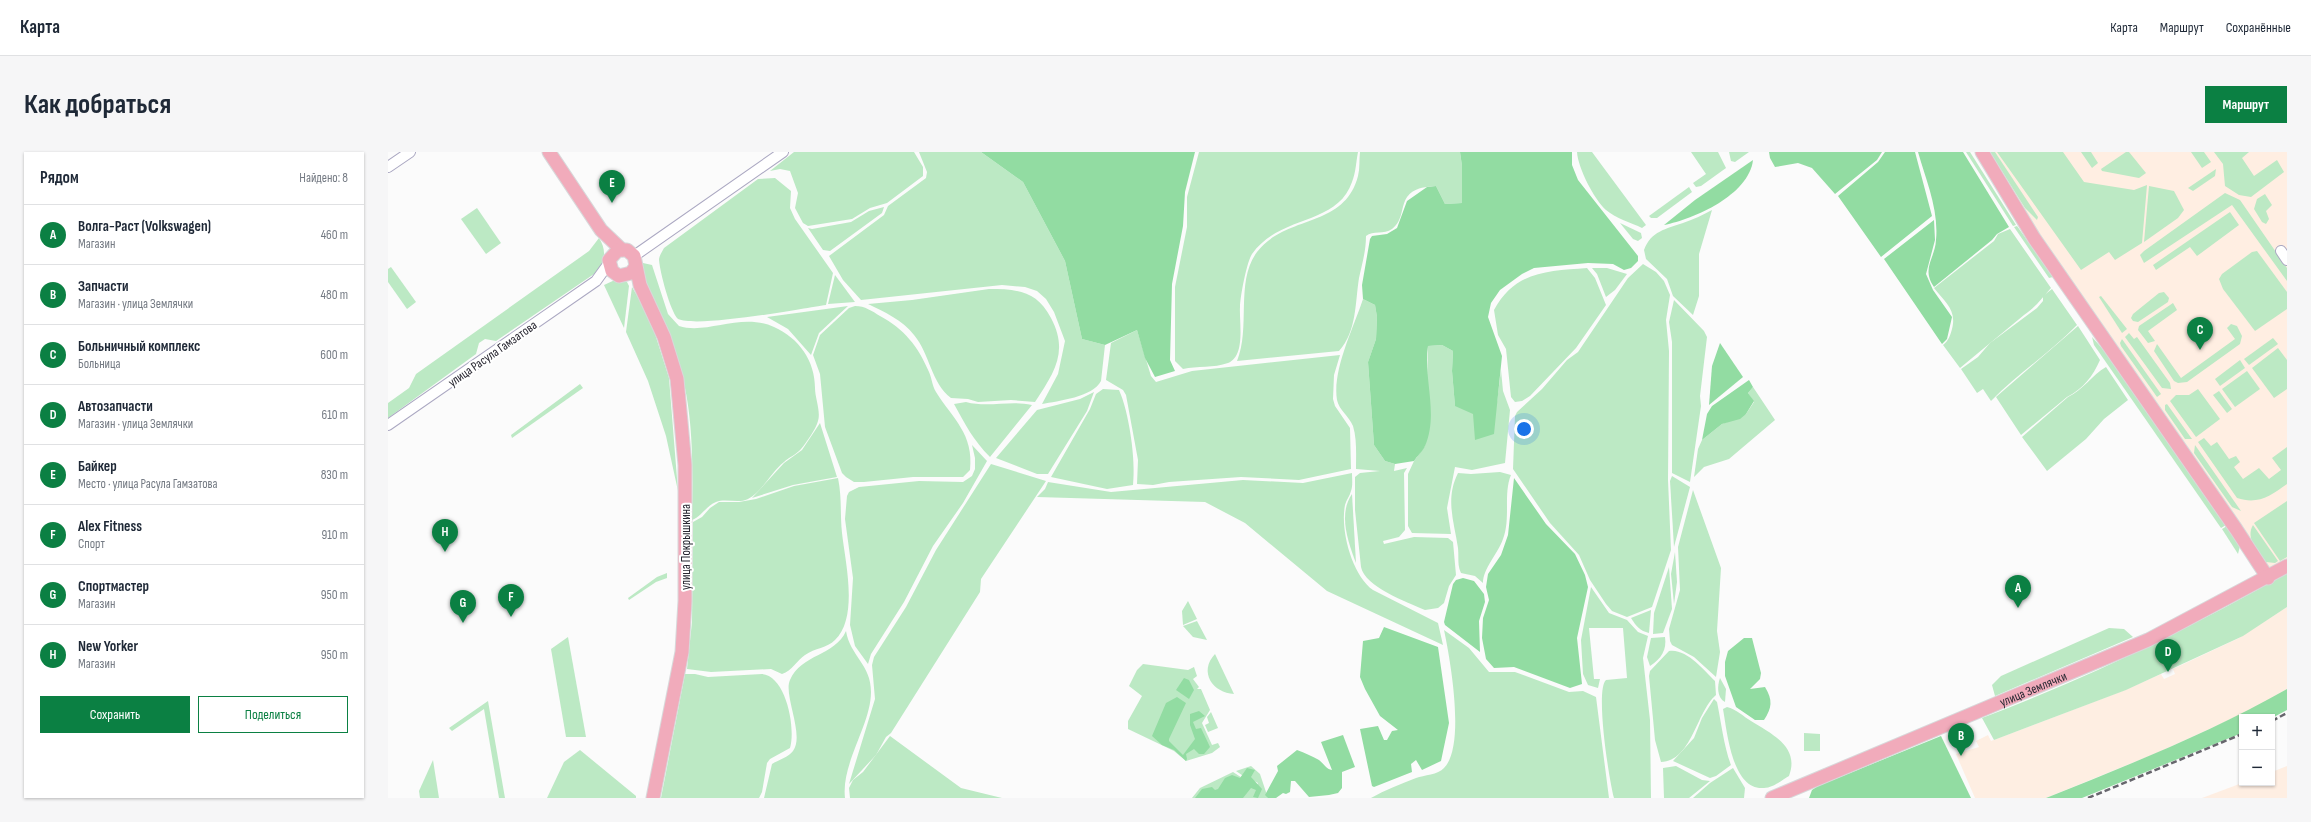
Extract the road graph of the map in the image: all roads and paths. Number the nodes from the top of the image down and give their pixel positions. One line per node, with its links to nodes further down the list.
1 (410, 152): 5 (street)
2 (549, 152): 6 (main road)
3 (783, 152): 10 (street)
4 (1982, 152): 17 (main road)
5 (388, 167)
6 (601, 230): 7 (main road); 11 (main road)
7 (622, 250): 10 (main road); 11 (main road)
8 (2281, 251): 9 (street)
9 (2287, 260)
10 (635, 261): 12 (main road); 14 (main road, улица Покрышкина)
11 (609, 262): 12 (main road); 13 (street, улица Расула Гамзатова)
12 (621, 276): 13 (street, улица Расула Гамзатова); 14 (main road, улица Покрышкина)
13 (596, 281): 15 (street, улица Расула Гамзатова)
14 (646, 299): 18 (main road, улица Покрышкина)
15 (388, 425)
16 (2287, 566): 17 (main road, улица Землячки)
17 (2268, 578): 19 (main road, улица Землячки)
18 (653, 798)
19 (1772, 798)

